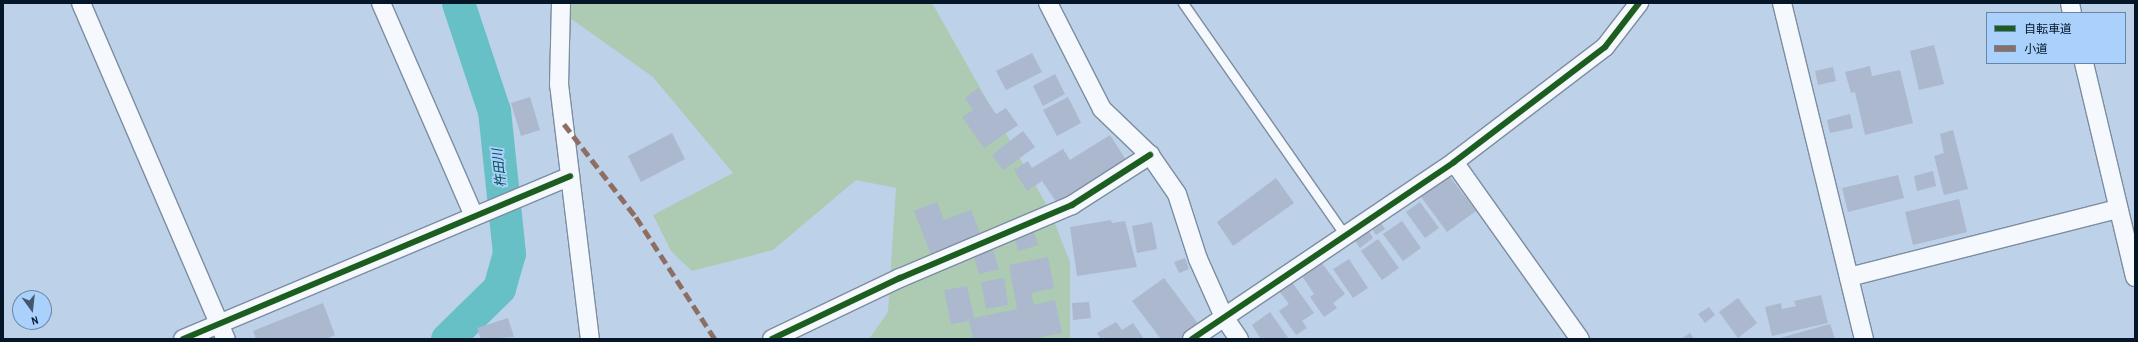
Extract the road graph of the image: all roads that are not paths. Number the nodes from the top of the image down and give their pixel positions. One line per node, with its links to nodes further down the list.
1 (81, 3): 18 (street)
2 (381, 3): 13 (street)
3 (561, 3): 11 (street)
4 (1048, 3): 9 (street)
5 (1183, 3): 14 (lane)
6 (1639, 3): 10 (street)
7 (1782, 3): 15 (street)
8 (2084, 64): 12 (street)
9 (1150, 155): 17 (street); 21 (street)
10 (1454, 162): 14 (street); 24 (street)
11 (570, 176): 13 (street); 20 (street)
12 (2118, 210): 15 (street); 16 (street)
13 (474, 216): 18 (street)
14 (1345, 235): 17 (street)
15 (1849, 277): 25 (street)
16 (2135, 277)
17 (1224, 317): 22 (street); 23 (street)
18 (223, 331): 19 (street)
19 (183, 339)
20 (590, 339)
21 (772, 339)
22 (1192, 339)
23 (1239, 339)
24 (1580, 339)
25 (1864, 339)

